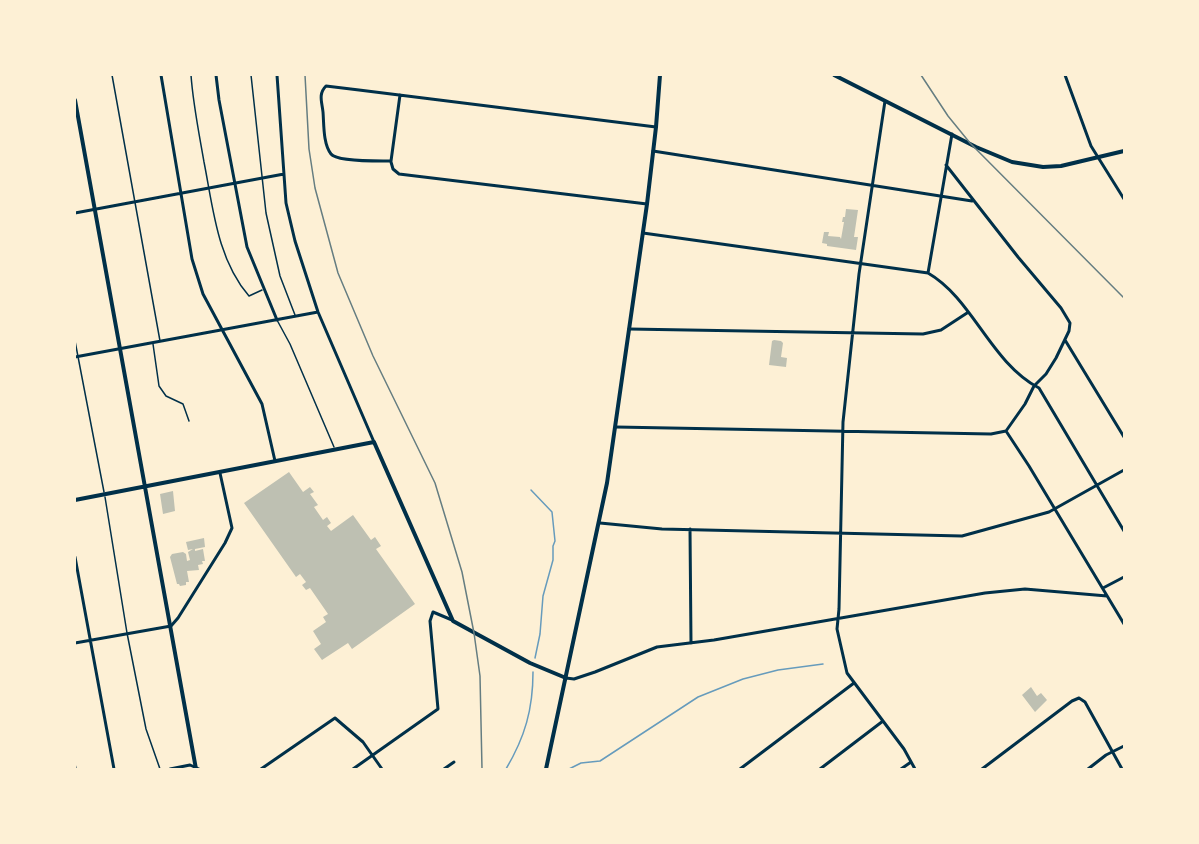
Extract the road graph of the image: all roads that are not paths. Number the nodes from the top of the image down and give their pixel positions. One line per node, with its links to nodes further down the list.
1 (112, 75): 29 (lane)
2 (161, 75): 25 (street)
3 (191, 75): 24 (lane)
4 (216, 75): 22 (street)
5 (251, 75): 21 (lane)
6 (277, 75): 20 (street)
7 (660, 75): 13 (street)
8 (834, 75): 12 (street)
9 (1065, 75): 17 (street)
10 (400, 95): 13 (street); 18 (street); 18 (street)
11 (75, 100): 31 (street)
12 (885, 101): 14 (street); 23 (street)
13 (656, 127): 15 (street)
14 (952, 134): 17 (street); 19 (street)
15 (653, 151): 23 (street); 30 (street)
16 (1124, 151): 17 (street)
17 (1097, 158): 27 (street)
18 (391, 161): 30 (street)
19 (946, 165): 26 (street); 28 (street)
20 (284, 174): 21 (street); 37 (street)
21 (261, 178): 22 (street); 39 (lane)
22 (234, 184): 24 (street); 36 (street)
23 (872, 184): 26 (street); 34 (street)
24 (209, 188): 25 (street); 36 (lane)
25 (180, 194): 29 (street); 42 (street)
26 (941, 195): 28 (street); 35 (street)
27 (1124, 199)
28 (973, 201): 44 (street)
29 (136, 202): 31 (street); 46 (lane)
30 (647, 204): 33 (street)
31 (94, 210): 32 (street); 48 (street)
32 (75, 213)
33 (642, 233): 34 (street); 41 (street)
34 (861, 264): 35 (street); 43 (street)
35 (928, 273): 38 (street)
36 (263, 290): 40 (street)
37 (318, 312): 39 (street); 56 (street)
38 (967, 313): 43 (street); 50 (street)
39 (296, 316): 40 (street)
40 (277, 320): 42 (street); 57 (lane)
41 (629, 329): 43 (street); 52 (street)
42 (222, 330): 46 (street); 58 (street)
43 (854, 332): 53 (street)
44 (1065, 340): 50 (street); 55 (street)
45 (75, 341): 49 (lane)
46 (160, 342): 47 (street)
47 (153, 343): 48 (street); 51 (lane)
48 (120, 349): 49 (street); 62 (street)
49 (76, 356): 63 (lane)
50 (1034, 386): 54 (street); 61 (street)
51 (189, 421)
52 (616, 427): 53 (street); 66 (street)
53 (843, 431): 54 (street); 69 (street)
54 (1006, 431): 65 (street)
55 (1124, 437)
56 (374, 442): 57 (street); 75 (street)
57 (335, 451): 58 (street)
58 (275, 461): 60 (street)
59 (1124, 470): 61 (street)
60 (220, 472): 62 (street); 77 (street)
61 (1097, 486): 65 (street); 68 (street)
62 (145, 487): 63 (street); 77 (street)
63 (104, 494): 64 (street); 78 (lane)
64 (75, 500)
65 (1055, 509): 69 (street); 72 (street)
66 (600, 523): 67 (street); 82 (street)
67 (690, 529): 69 (street); 81 (street)
68 (1124, 531)
69 (840, 534): 74 (street)
70 (75, 556): 79 (street)
71 (1124, 577): 72 (street)
72 (1103, 588): 73 (street)
73 (1107, 596): 74 (street); 76 (street)
74 (838, 619): 81 (street); 83 (street)
75 (453, 621): 82 (street); 87 (street)
76 (1124, 624)
77 (171, 626): 78 (street); 95 (street)
78 (127, 633): 79 (street); 93 (lane)
79 (90, 641): 80 (street); 92 (street)
80 (75, 643)
81 (690, 643): 82 (street)
82 (566, 678): 100 (street)
83 (854, 682): 84 (street); 101 (street)
84 (883, 721): 89 (street); 102 (street)
85 (1124, 746): 86 (street)
86 (1112, 752): 105 (street); 106 (street); 107 (street)
87 (372, 755): 96 (street); 97 (street); 98 (street)
88 (454, 762): 99 (street)
89 (911, 762): 103 (street); 104 (street)
90 (75, 764): 91 (lane)
91 (76, 769)
92 (114, 769)
93 (160, 769)
94 (170, 769): 95 (street)
95 (197, 769)
96 (261, 769)
97 (353, 769)
98 (382, 769)
99 (444, 769)
100 (546, 769)
101 (740, 769)
102 (820, 769)
103 (901, 769)
104 (915, 769)
105 (982, 769)
106 (1088, 769)
107 (1122, 769)

